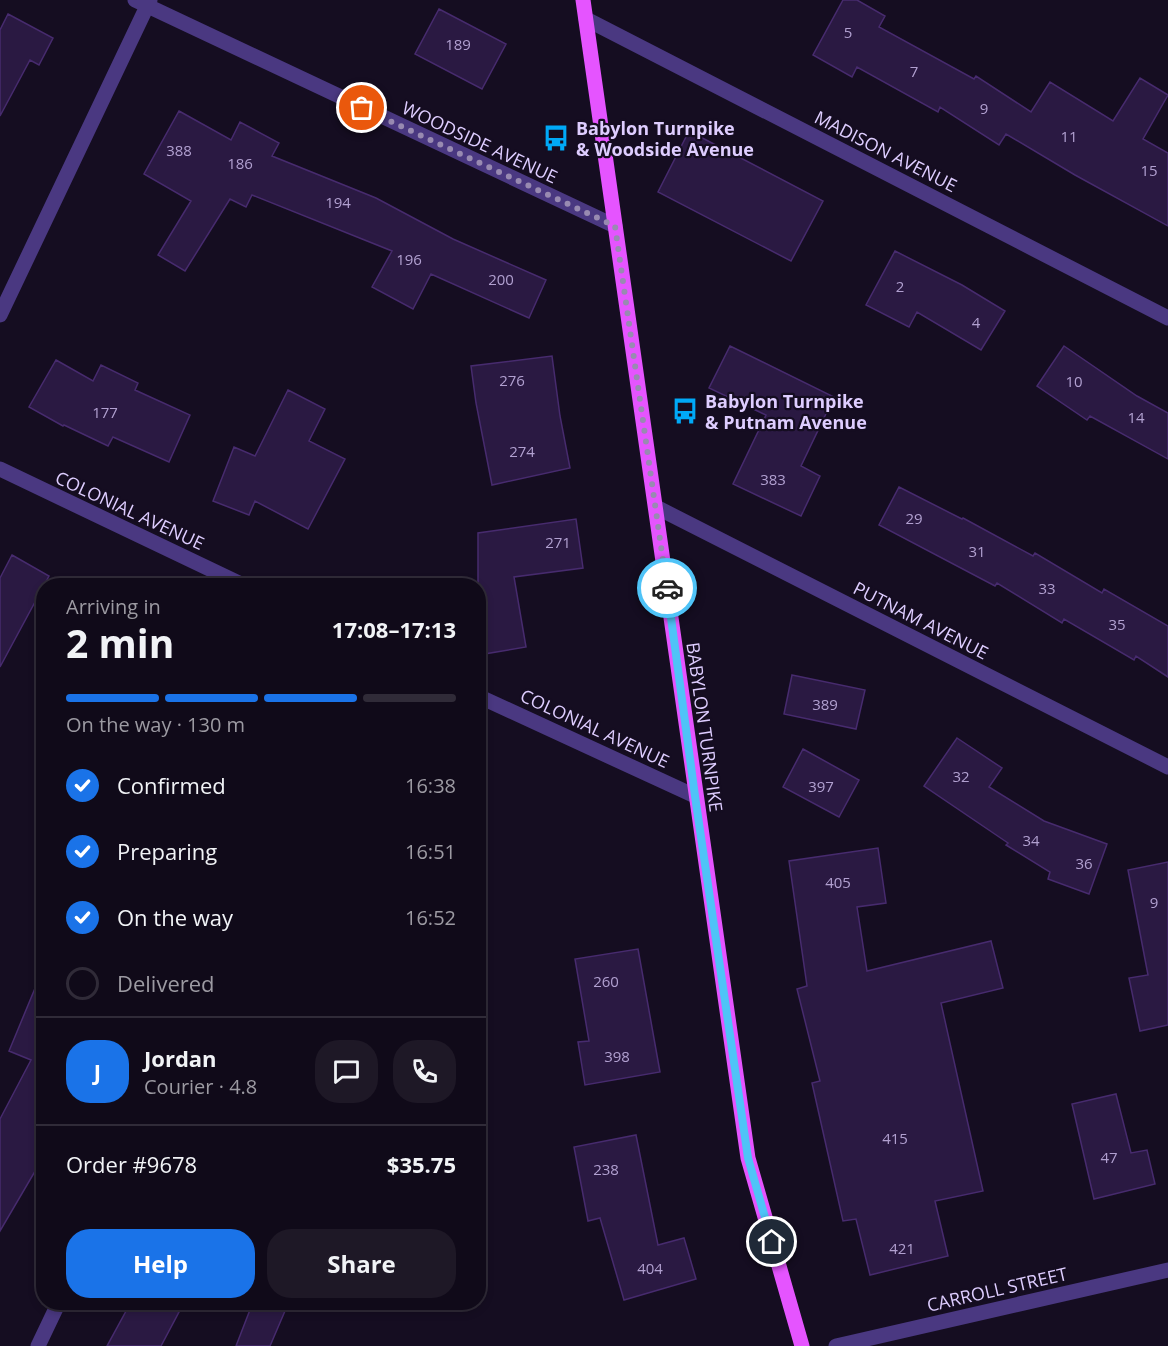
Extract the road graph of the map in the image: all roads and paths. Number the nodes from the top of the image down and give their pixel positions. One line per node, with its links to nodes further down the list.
1 (583, 0): 3 (main road, BABYLON TURNPIKE)
2 (144, 2): 4 (street, WOODSIDE AVENUE); 5 (street)
3 (585, 19): 4 (main road, BABYLON TURNPIKE); 6 (street, MADISON AVENUE)
4 (615, 226): 8 (main road, BABYLON TURNPIKE)
5 (0, 315)
6 (1168, 318)
7 (0, 469): 9 (street, COLONIAL AVENUE)
8 (656, 507): 11 (street, PUTNAM AVENUE); 12 (main road, BABYLON TURNPIKE)
9 (228, 578)
10 (486, 700): 12 (street, COLONIAL AVENUE)
11 (1168, 767)
12 (695, 796): 16 (main road, BABYLON TURNPIKE)
13 (1168, 1270): 17 (street, CARROLL STREET)
14 (55, 1310): 15 (street)
15 (38, 1346)
16 (802, 1346)
17 (836, 1346)

